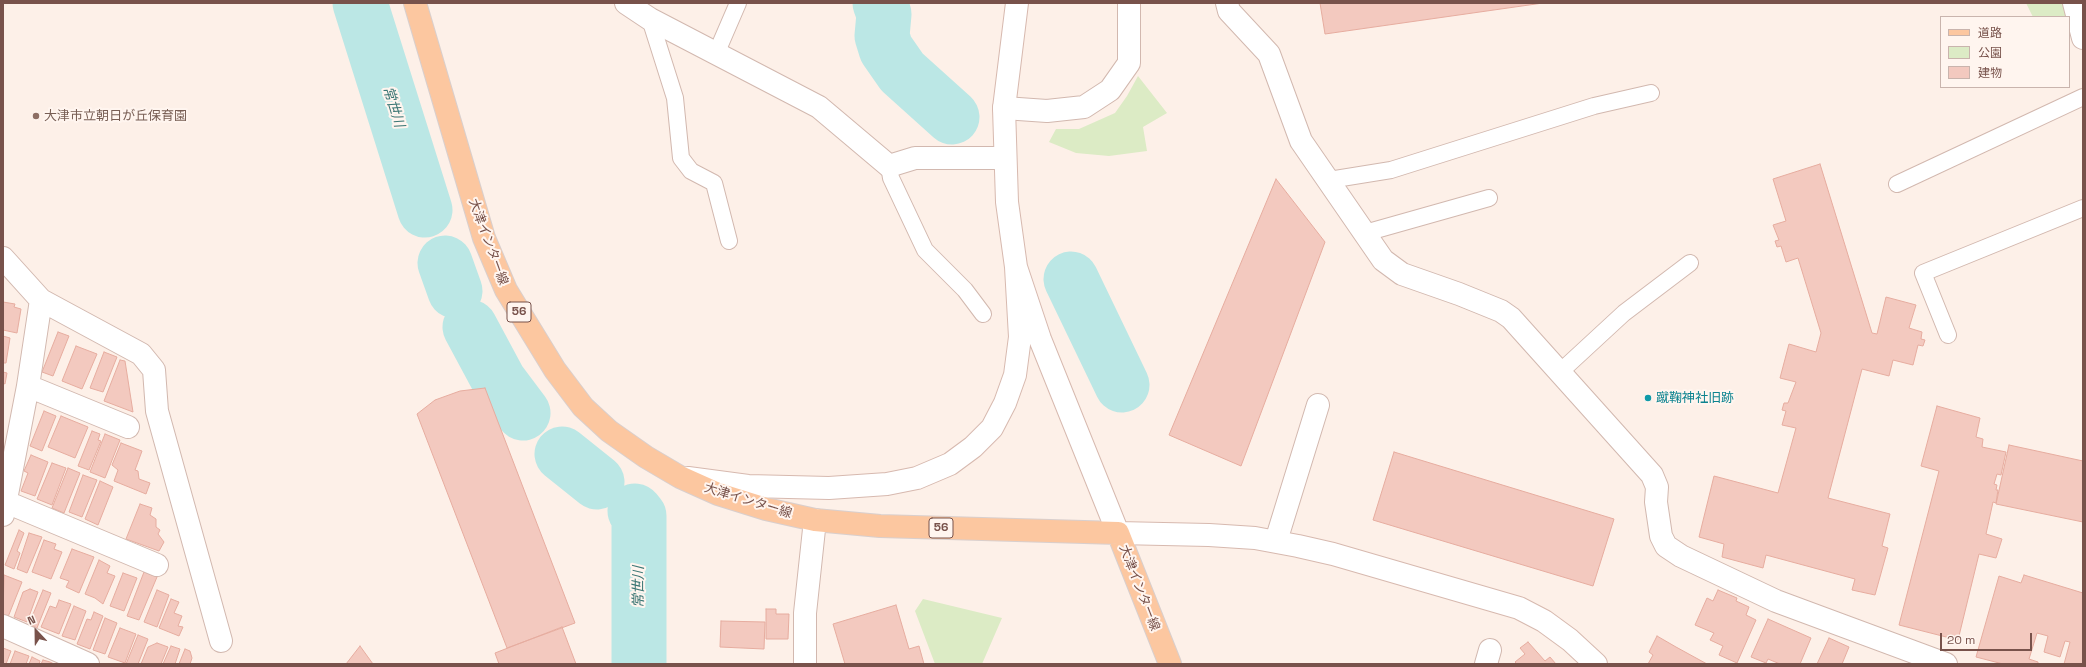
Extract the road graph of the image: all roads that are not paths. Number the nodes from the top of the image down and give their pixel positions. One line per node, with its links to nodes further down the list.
1 (415, 3): 32 (main road, 大津インター線 / 56)
2 (626, 3): 8 (street)
3 (738, 3): 10 (lane)
4 (1018, 3): 13 (street)
5 (1129, 3): 13 (street)
6 (1227, 3): 16 (street)
7 (2074, 3): 9 (street)
8 (650, 19): 10 (street); 21 (lane)
9 (2083, 38)
10 (716, 54): 15 (street)
11 (1651, 93): 16 (lane)
12 (2083, 97): 17 (lane)
13 (1004, 108): 14 (street)
14 (1005, 158): 15 (street); 24 (street)
15 (889, 166): 26 (lane)
16 (1329, 180): 20 (street)
17 (1897, 184)
18 (1489, 198): 20 (lane)
19 (2083, 208): 27 (lane)
20 (1365, 233): 28 (street)
21 (729, 240)
22 (3, 258): 25 (street)
23 (1690, 263): 28 (lane)
24 (1016, 267): 32 (street); 35 (street)
25 (41, 300): 29 (street); 39 (street)
26 (983, 314)
27 (1948, 335)
28 (1559, 373): 44 (street)
29 (28, 386): 31 (street); 33 (street)
30 (1318, 404): 36 (street)
31 (128, 427)
32 (680, 477): 34 (main road, 大津インター線 / 56)
33 (4, 509): 37 (street)
34 (815, 520): 35 (main road, 大津インター線 / 56); 41 (street)
35 (1118, 533): 36 (street); 42 (main road, 大津インター線)
36 (1276, 541): 43 (street)
37 (157, 565)
38 (3, 626): 40 (street)
39 (221, 641)
40 (88, 664)
41 (805, 664)
42 (1170, 664)
43 (1596, 664)
44 (1946, 664)

